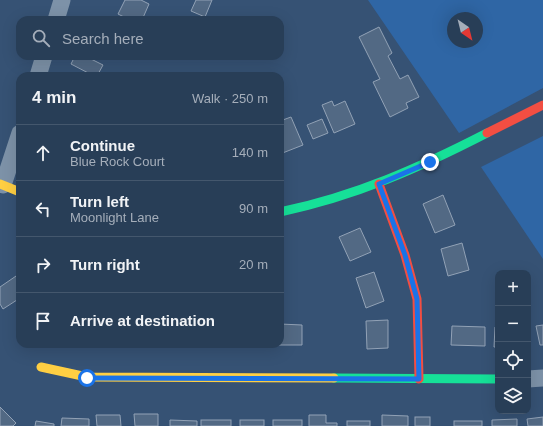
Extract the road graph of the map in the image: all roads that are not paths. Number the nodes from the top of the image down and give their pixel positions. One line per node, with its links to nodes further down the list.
1 (62, 0): 2 (street)
2 (57, 16)
3 (43, 60): 4 (street)
4 (39, 72)
5 (543, 105): 7 (street)
6 (16, 145): 8 (street)
7 (379, 184): 10 (street); 13 (street)
8 (2, 185): 9 (street)
9 (16, 190)
10 (284, 211)
11 (41, 367): 13 (street)
12 (543, 378): 15 (street)
13 (419, 379): 14 (street)
14 (495, 379)
15 (531, 379)

